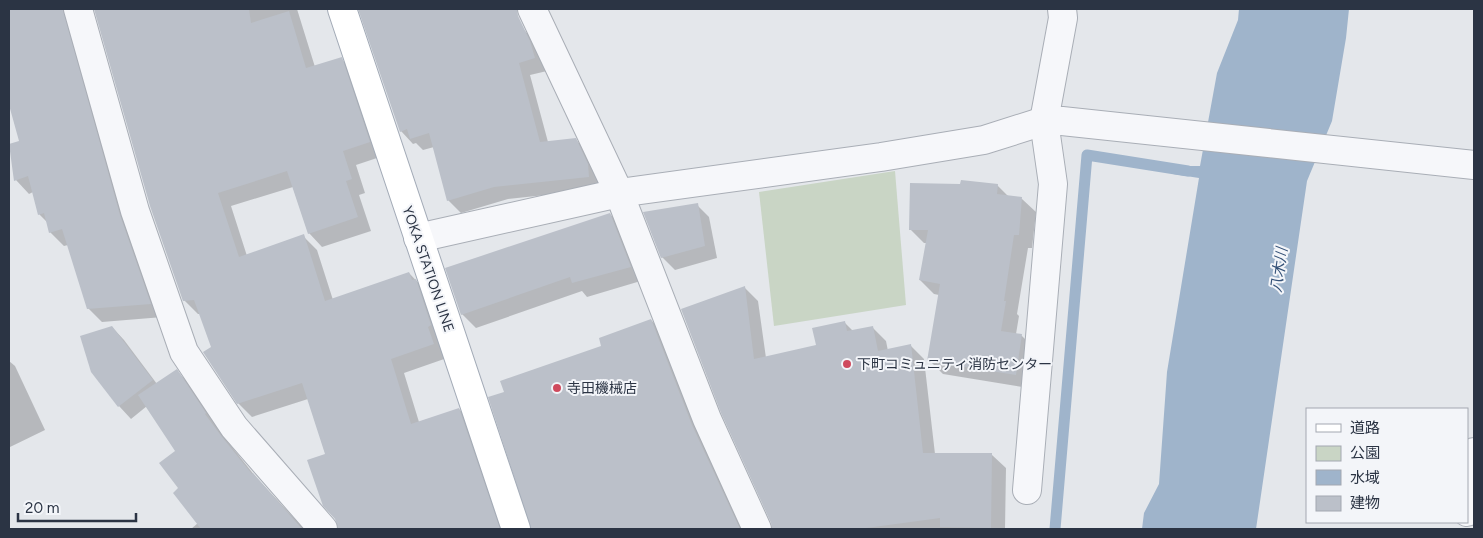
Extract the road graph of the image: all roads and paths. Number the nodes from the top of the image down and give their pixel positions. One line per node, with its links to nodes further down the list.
1 (78, 9): 12 (street)
2 (342, 9): 8 (main road, YOKA STATION LINE)
3 (532, 9): 7 (street)
4 (1062, 9): 5 (street)
5 (1053, 121): 6 (street); 7 (street); 10 (street)
6 (1474, 165)
7 (620, 193): 8 (street); 14 (street)
8 (418, 238): 13 (main road, YOKA STATION LINE)
9 (1474, 452): 11 (street)
10 (1027, 490)
11 (1468, 503)
12 (323, 529)
13 (516, 529)
14 (757, 529)

